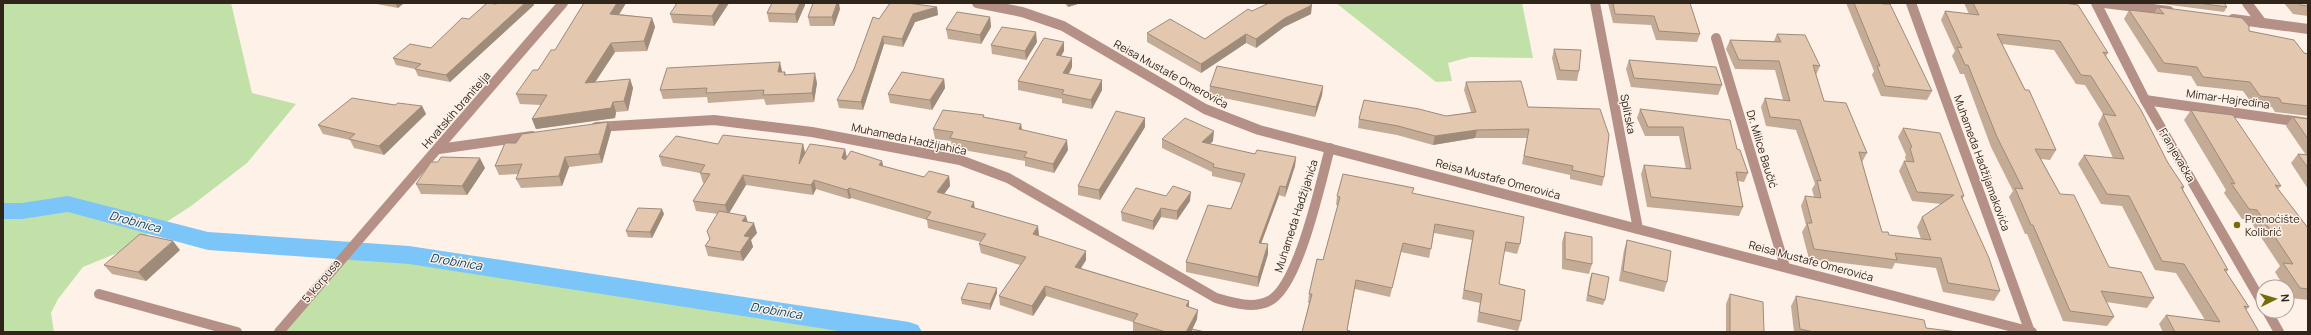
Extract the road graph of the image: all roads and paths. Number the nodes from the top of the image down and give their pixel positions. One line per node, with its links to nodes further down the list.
1 (563, 3): 17 (street, Hrvatskih branitelja)
2 (977, 3): 18 (street, Reisa Mustafe Omerovića)
3 (1595, 3): 19 (street, Splitska)
4 (1911, 3): 27 (street, Muhameda Hadžijamakovića)
5 (2096, 3): 13 (street, Franjevačka)
6 (2104, 3): 8 (street)
7 (2247, 3): 10 (street)
8 (2175, 12)
9 (2223, 18): 10 (street)
10 (2262, 23): 11 (street)
11 (2308, 29)
12 (1716, 38): 21 (street, Dr. Milice Baučić)
13 (2146, 100): 14 (street, Mimar-Hajredina); 22 (street, Franjevačka)
14 (2308, 123)
15 (585, 128): 18 (street, Muhameda Hadžijahića)
16 (541, 135): 17 (street)
17 (439, 148): 20 (street, Hrvatskih branitelja)
18 (1330, 148): 19 (street, Reisa Mustafe Omerovića)
19 (1638, 229): 21 (street, Reisa Mustafe Omerovića)
20 (365, 231): 26 (street, 5. korpusa)
21 (1785, 267): 27 (street, Reisa Mustafe Omerovića)
22 (2255, 290)
23 (99, 294): 25 (street)
24 (2272, 319): 28 (street)
25 (237, 332)
26 (279, 332)
27 (2031, 332)
28 (2279, 332)

